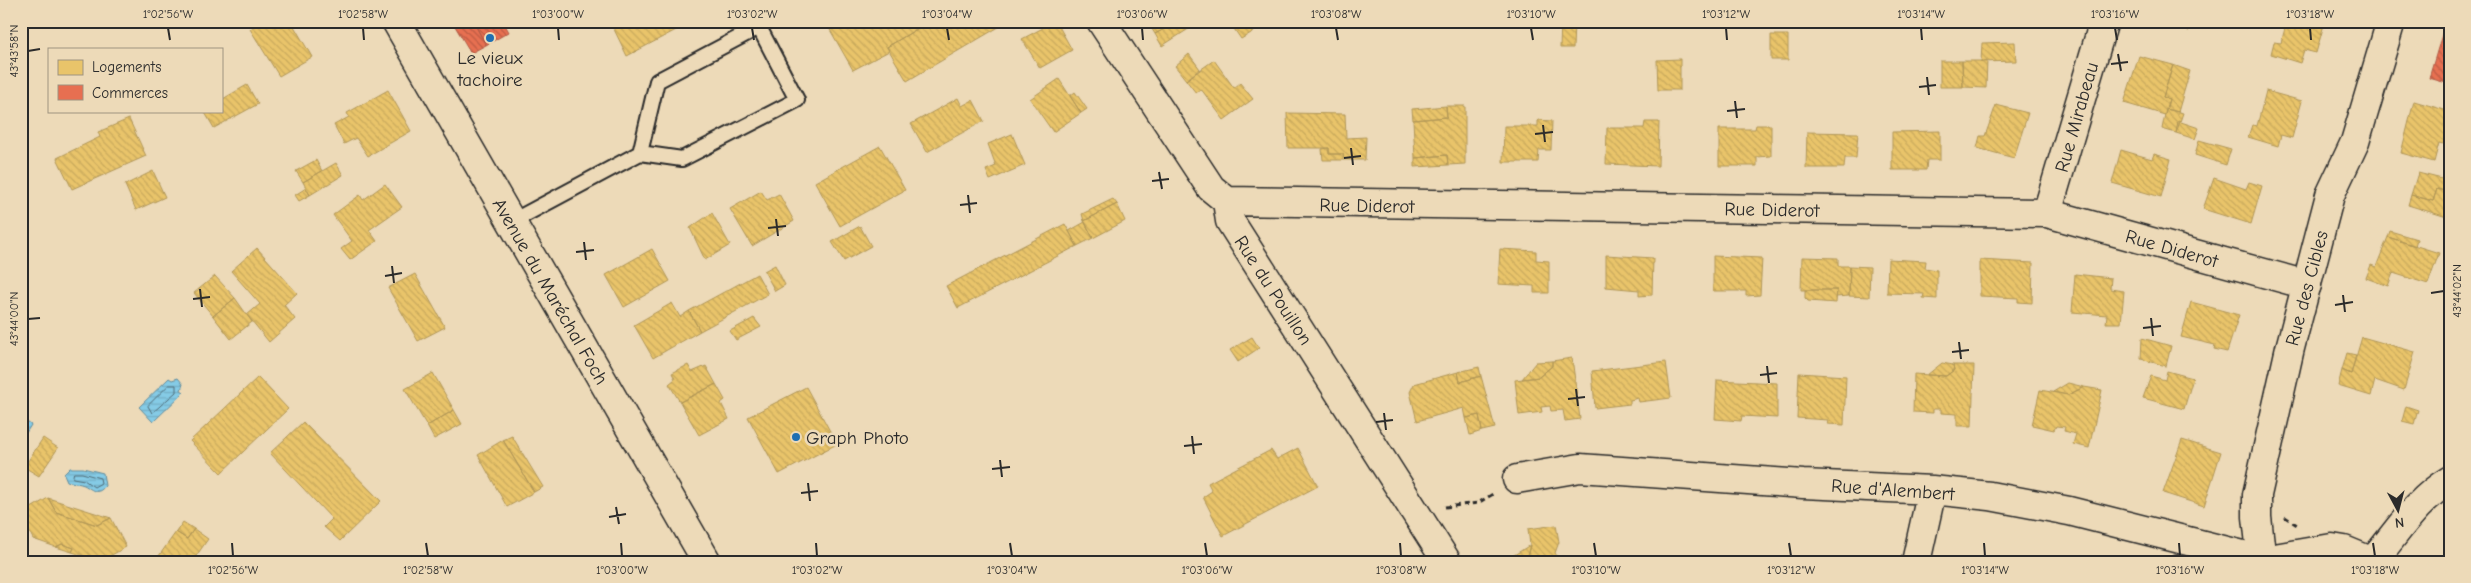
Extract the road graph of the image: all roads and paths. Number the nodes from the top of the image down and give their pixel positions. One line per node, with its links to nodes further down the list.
1 (396, 21): 8 (street, Avenue du Maréchal Foch)
2 (1101, 21): 6 (street)
3 (2104, 21): 7 (street, Rue Mirabeau)
4 (2391, 21): 9 (street, Rue des Cibles)
5 (640, 153): 5 (lane); 8 (lane)
6 (1227, 202): 7 (street, Rue Diderot); 13 (street, Rue du Pouillon)
7 (2048, 213): 9 (street, Rue Diderot)
8 (511, 222): 17 (street, Avenue du Maréchal Foch)
9 (2306, 285): 16 (street, Rue des Cibles)
10 (1517, 479): 12 (street, Rue d'Alembert); 13 (path)
11 (2450, 480): 20 (street)
12 (1932, 490): 16 (street, Rue d'Alembert); 19 (street)
13 (1416, 511): 18 (street, Rue du Pouillon)
14 (2283, 516): 15 (path)
15 (2306, 526)
16 (2263, 561): 20 (street)
17 (706, 562)
18 (1448, 562)
19 (1916, 562)
20 (2372, 562)

